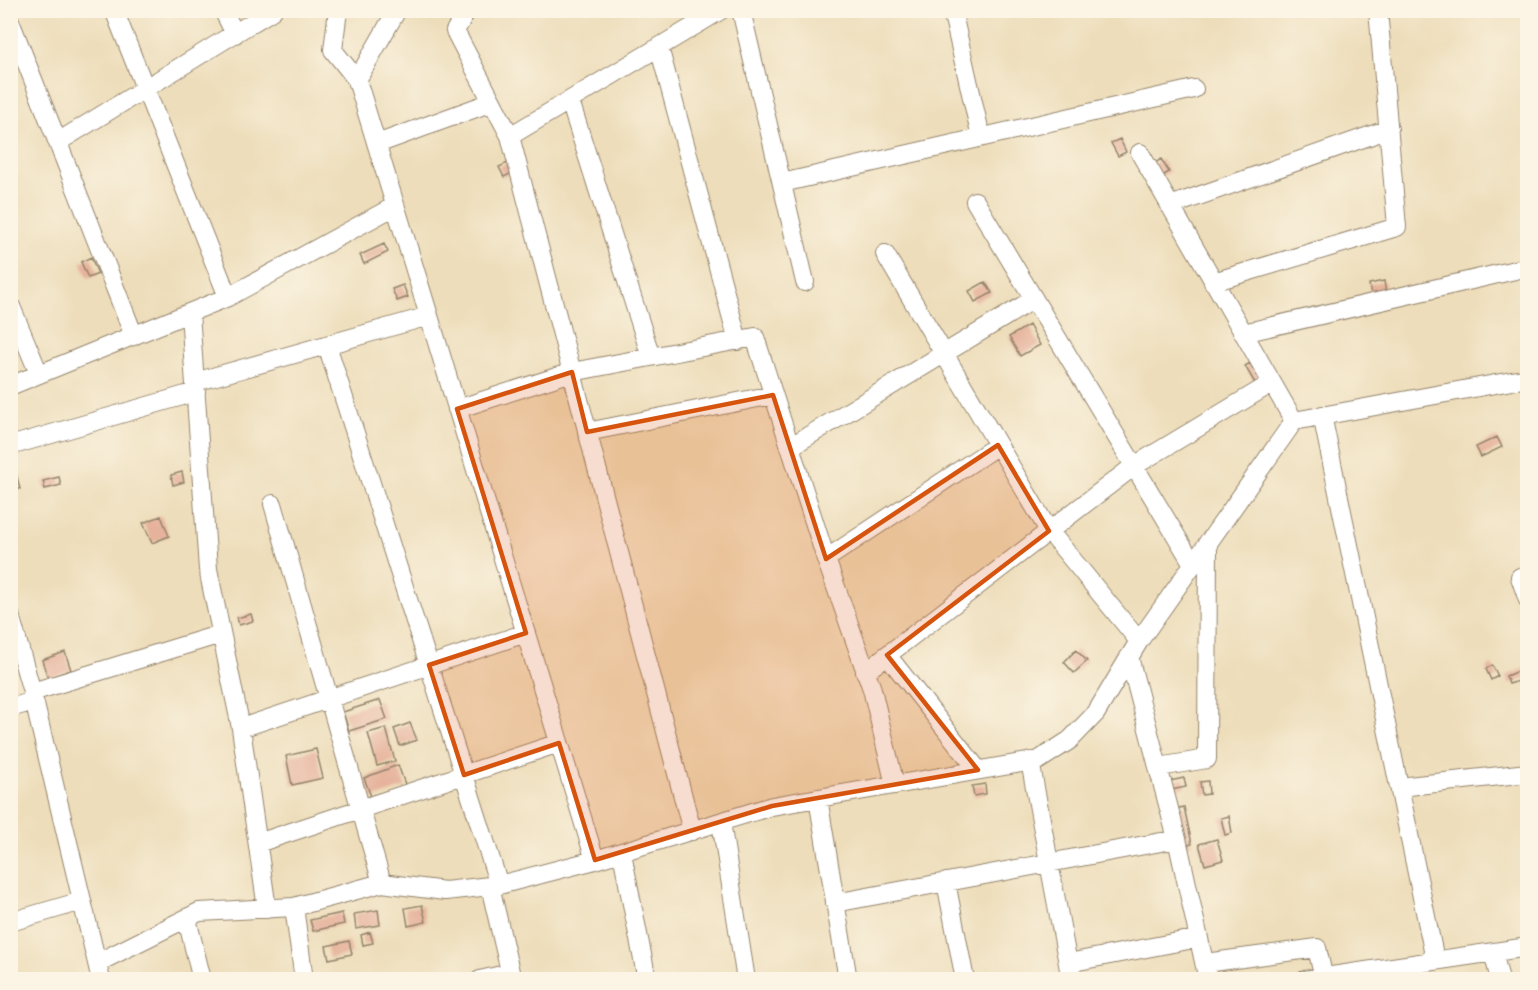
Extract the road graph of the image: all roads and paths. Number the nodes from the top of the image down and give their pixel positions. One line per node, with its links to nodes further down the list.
1 (114, 10): 15 (street)
2 (223, 10): 12 (street)
3 (273, 10): 12 (street)
4 (338, 10): 14 (street)
5 (397, 10): 14 (street)
6 (467, 10): 18 (street)
7 (721, 10): 13 (street)
8 (741, 10): 25 (street)
9 (952, 10): 21 (street)
10 (1378, 10): 19 (street)
11 (10, 21): 22 (street)
12 (235, 34): 15 (street)
13 (659, 47): 17 (street); 40 (street)
14 (357, 80): 23 (street)
15 (146, 88): 22 (street); 33 (street)
16 (1194, 89): 21 (street)
17 (570, 101): 20 (street); 43 (street)
18 (492, 102): 20 (street); 23 (street)
19 (1389, 129): 28 (street); 32 (street)
20 (510, 136): 44 (street)
21 (981, 137): 25 (street)
22 (58, 142): 39 (street)
23 (377, 144): 27 (street)
24 (1140, 153): 28 (street)
25 (782, 183): 31 (street)
26 (975, 201): 34 (street)
27 (395, 206): 33 (street); 37 (street)
28 (1170, 206): 32 (street)
29 (885, 254): 42 (street)
30 (1527, 267): 38 (street)
31 (805, 282)
32 (1213, 282): 38 (street)
33 (228, 297): 36 (street)
34 (1034, 299): 42 (street); 58 (street)
35 (10, 304): 45 (street)
36 (190, 313): 39 (street); 49 (street)
37 (429, 316): 41 (street); 51 (street)
38 (1243, 333): 47 (street)
39 (134, 336): 45 (street)
40 (738, 341): 43 (street); 50 (street)
41 (327, 345): 49 (street); 72 (street)
42 (944, 354): 55 (street); 57 (street)
43 (651, 357): 44 (street)
44 (572, 372): 51 (street); 54 (street)
45 (39, 374): 48 (street)
46 (1527, 378): 52 (street)
47 (1272, 383): 53 (street); 58 (street)
48 (10, 386)
49 (195, 387): 56 (street); 68 (street)
50 (773, 394): 54 (street); 57 (street)
51 (457, 408): 67 (street)
52 (1322, 415): 53 (street); 85 (street)
53 (1293, 421): 61 (street)
54 (588, 432): 89 (street)
55 (998, 445): 60 (street); 62 (street)
56 (10, 446)
57 (790, 447): 62 (street)
58 (1134, 466): 60 (street); 63 (street)
59 (273, 504): 75 (street)
60 (1049, 531): 69 (street); 70 (street)
61 (1208, 542): 63 (street); 80 (street)
62 (825, 559): 73 (street)
63 (1193, 564): 69 (street)
64 (1520, 577): 65 (street)
65 (1527, 600)
66 (10, 615): 74 (street)
67 (526, 633): 72 (street); 78 (street)
68 (221, 634): 74 (street); 77 (street)
69 (1139, 641): 71 (street)
70 (887, 655): 73 (street); 81 (street)
71 (1130, 657): 79 (street); 80 (street)
72 (429, 665): 75 (street); 83 (street)
73 (866, 672): 84 (street)
74 (33, 697): 76 (street); 98 (street)
75 (329, 699): 77 (street); 87 (street)
76 (10, 708)
77 (241, 728): 91 (street)
78 (559, 743): 83 (street); 93 (street)
79 (1030, 762): 81 (street); 94 (street)
80 (1159, 767): 90 (street)
81 (978, 770): 84 (street)
82 (1527, 773): 85 (street)
83 (464, 775): 87 (street); 97 (street)
84 (895, 785): 86 (street)
85 (1399, 787): 107 (street)
86 (818, 798): 88 (street); 99 (street)
87 (361, 809): 91 (street); 96 (street)
88 (721, 822): 89 (street); 118 (street)
89 (692, 831): 92 (street)
90 (1177, 839): 94 (street); 104 (street)
91 (258, 843): 101 (street)
92 (622, 852): 93 (street); 117 (street)
93 (595, 861): 97 (street)
94 (1049, 863): 95 (street); 109 (street)
95 (946, 882): 99 (street); 120 (street)
96 (382, 883): 97 (street); 100 (street)
97 (495, 885): 112 (street)
98 (82, 901): 103 (street); 108 (street)
99 (835, 903): 119 (street)
100 (294, 907): 101 (street); 115 (street)
101 (267, 909): 102 (street)
102 (187, 919): 108 (street); 114 (street)
103 (10, 922)
104 (1199, 938): 109 (street); 110 (street)
105 (1527, 947): 106 (street)
106 (1493, 952): 107 (street); 121 (street)
107 (1435, 960): 111 (street)
108 (99, 971)
109 (1070, 971)
110 (1207, 971): 113 (street)
111 (1389, 973): 113 (street)
112 (511, 976): 116 (street)
113 (1317, 977)
114 (202, 980)
115 (304, 980)
116 (480, 980)
117 (647, 980)
118 (747, 980)
119 (848, 980)
120 (964, 980)
121 (1500, 980)

